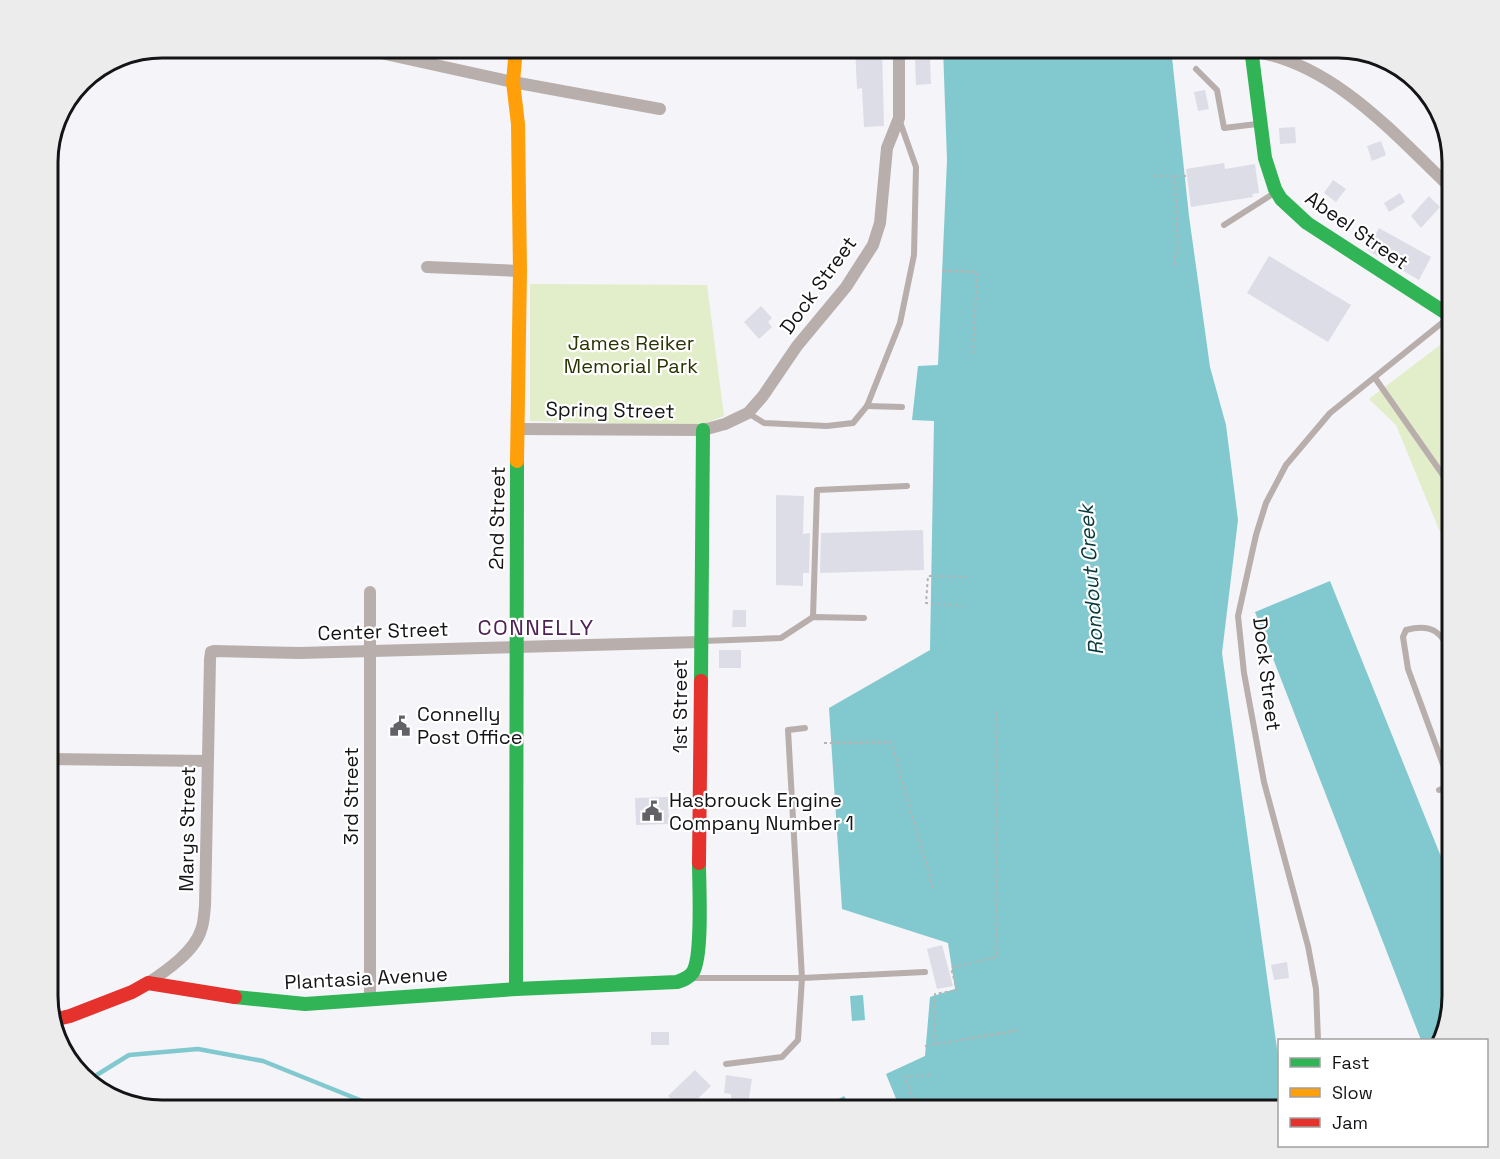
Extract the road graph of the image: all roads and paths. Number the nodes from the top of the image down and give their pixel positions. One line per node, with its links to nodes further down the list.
1 (404, 58): 7 (street)
2 (515, 58): 7 (street, 2nd Street)
3 (899, 58): 9 (street, Dock Street)
4 (1252, 58): 10 (street, Abeel Street)
5 (1282, 58): 14 (street)
6 (1196, 69): 10 (lane)
7 (513, 82): 8 (street); 19 (street, 2nd Street)
8 (660, 109)
9 (899, 118): 25 (lane); 27 (street, Dock Street)
10 (1260, 123): 15 (street, Abeel Street)
11 (1153, 176): 12 (path)
12 (1175, 176): 13 (path); 17 (path)
13 (1186, 176)
14 (1442, 180)
15 (1276, 191): 16 (lane); 21 (street, Abeel Street)
16 (1224, 225)
17 (1175, 265)
18 (427, 267): 19 (street)
19 (520, 271): 28 (street, 2nd Street)
20 (942, 271): 23 (path)
21 (1442, 311)
22 (1442, 324): 24 (lane, Dock Street)
23 (973, 354)
24 (1375, 378): 30 (lane); 59 (lane, Dock Street)
25 (867, 406): 26 (lane); 27 (lane)
26 (902, 407)
27 (748, 413): 29 (street, Dock Street)
28 (518, 429): 29 (street, Spring Street); 39 (street, 2nd Street)
29 (703, 430): 38 (street, 1st Street)
30 (1442, 474)
31 (907, 486): 35 (lane)
32 (971, 577): 34 (path)
33 (370, 592): 40 (street, 3rd Street)
34 (964, 606)
35 (813, 617): 36 (lane); 38 (lane)
36 (864, 618)
37 (1442, 637): 46 (lane)
38 (700, 642): 39 (street, Center Street); 52 (street, 1st Street)
39 (516, 647): 40 (street, Center Street); 55 (street, 2nd Street)
40 (370, 651): 41 (street, Center Street); 56 (street, 3rd Street)
41 (211, 652): 47 (street, Marys Street)
42 (996, 711): 60 (path)
43 (805, 728): 53 (lane)
44 (824, 743): 50 (path)
45 (59, 759): 47 (street)
46 (1442, 759)
47 (207, 761): 54 (street, Marys Street)
48 (1442, 789): 49 (lane)
49 (1439, 790)
50 (934, 891)
51 (925, 972): 53 (lane)
52 (688, 978): 53 (lane); 55 (street, Plantasia Avenue)
53 (802, 978): 62 (lane)
54 (148, 983): 56 (street, Plantasia Avenue); 57 (street)
55 (516, 989): 56 (street, Plantasia Avenue)
56 (370, 1000)
57 (61, 1018)
58 (1020, 1030): 60 (path)
59 (1318, 1039)
60 (936, 1044): 61 (path)
61 (925, 1046)
62 (726, 1064)
63 (930, 1075): 64 (path)
64 (913, 1100)

